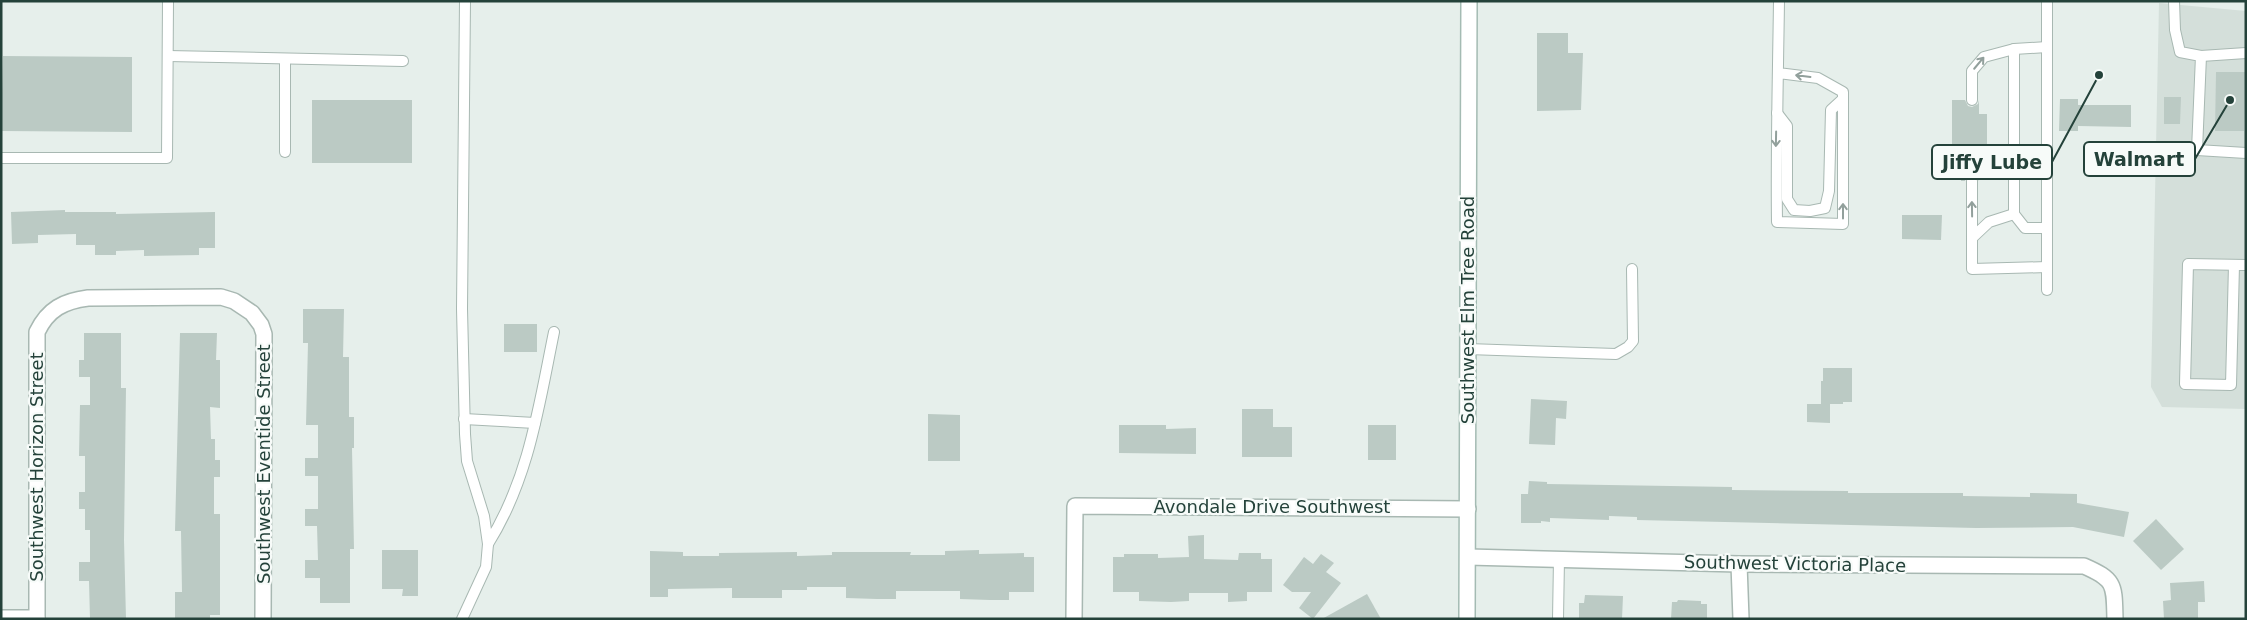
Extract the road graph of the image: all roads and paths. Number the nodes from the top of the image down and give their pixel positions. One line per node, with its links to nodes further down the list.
1 (168, 1): 10 (lane)
2 (465, 1): 33 (lane)
3 (1469, 1): 32 (street, Southwest Elm Tree Road)
4 (1779, 1): 14 (lane)
5 (2047, 1): 7 (lane)
6 (2174, 1): 11 (lane)
7 (2047, 47): 8 (lane); 23 (lane)
8 (2014, 49): 16 (lane, one-way to 8); 22 (lane)
9 (2246, 53): 11 (lane)
10 (168, 56): 12 (lane); 20 (lane)
11 (2201, 56): 19 (lane)
12 (285, 59): 13 (lane); 18 (lane)
13 (403, 61)
14 (1778, 73): 15 (lane, one-way to 14); 17 (lane)
15 (1843, 99): 17 (lane); 17 (lane, one-way to 15)
16 (1972, 100)
17 (1777, 114)
18 (285, 152)
19 (2246, 153)
20 (1, 158)
21 (1972, 181): 24 (lane, one-way to 21)
22 (2014, 214): 23 (lane); 24 (lane)
23 (2047, 228): 27 (lane)
24 (1972, 238): 27 (lane)
25 (2234, 264): 25 (lane); 26 (lane)
26 (2246, 265)
27 (2047, 267): 29 (lane)
28 (1632, 269): 32 (lane)
29 (2046, 290)
30 (252, 313): 41 (street, Southwest Horizon Street); 42 (street, Southwest Eventide Street)
31 (554, 332): 34 (lane)
32 (1468, 349): 35 (street, Southwest Elm Tree Road)
33 (464, 419): 34 (lane); 36 (lane)
34 (535, 423): 36 (lane)
35 (1468, 509): 37 (street, Southwest Elm Tree Road); 44 (street, Avondale Drive Southwest)
36 (488, 544): 43 (lane)
37 (1468, 557): 38 (street, Southwest Victoria Place); 45 (street, Southwest Elm Tree Road)
38 (1559, 559): 39 (street, Southwest Victoria Place); 46 (lane)
39 (1740, 564): 47 (street); 48 (street, Southwest Victoria Place)
40 (1, 618): 41 (street)
41 (37, 619)
42 (263, 619)
43 (462, 619)
44 (1074, 619)
45 (1468, 619)
46 (1558, 619)
47 (1741, 619)
48 (2115, 619)

